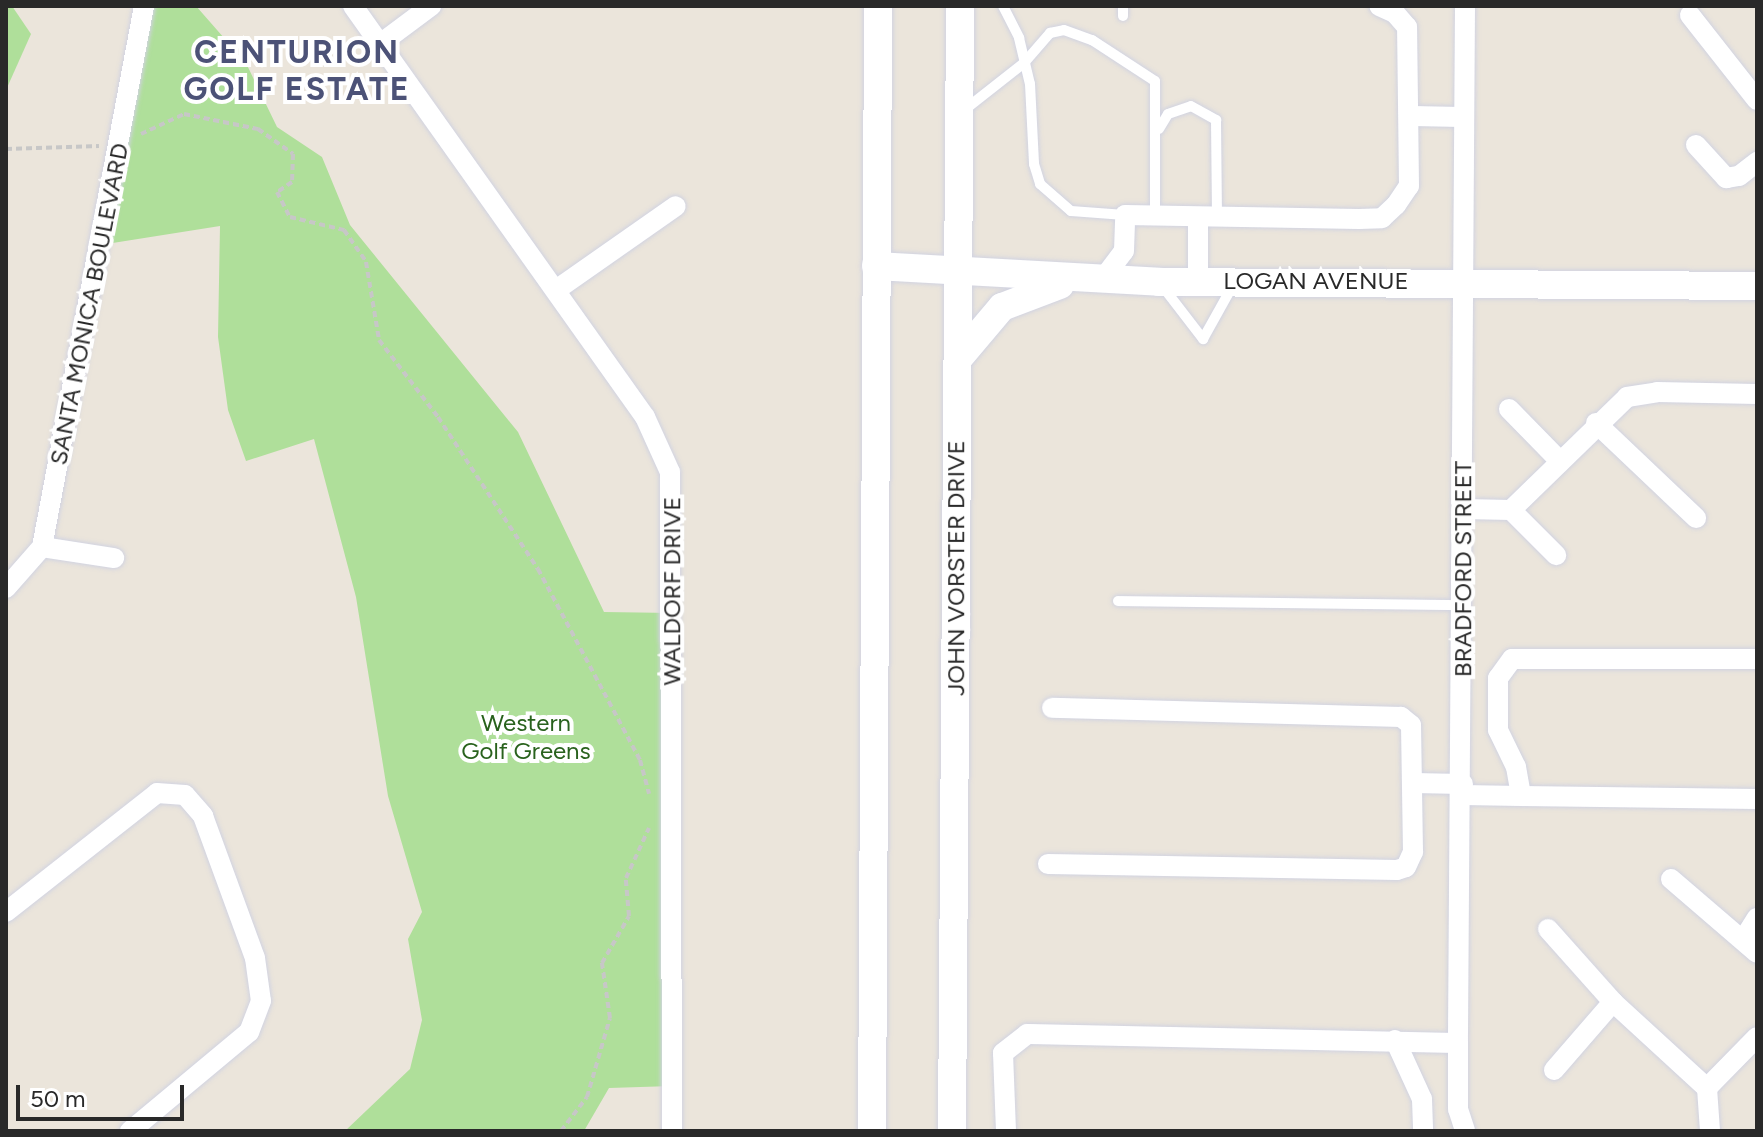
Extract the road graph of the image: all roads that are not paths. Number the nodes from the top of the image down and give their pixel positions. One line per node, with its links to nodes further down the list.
1 (144, 6): 40 (street, SANTA MONICA BOULEVARD)
2 (353, 6): 10 (street, WALDORF DRIVE)
3 (431, 6): 10 (street)
4 (878, 6): 23 (main road)
5 (960, 6): 13 (main road, JOHN VORSTER DRIVE)
6 (1003, 6): 11 (lane)
7 (1379, 6): 14 (street)
8 (1465, 6): 15 (street, BRADFORD STREET)
9 (1690, 15): 12 (street)
10 (380, 44): 31 (street, WALDORF DRIVE)
11 (1024, 63): 13 (lane); 16 (lane); 20 (lane)
12 (1757, 100)
13 (959, 115): 24 (main road, JOHN VORSTER DRIVE)
14 (1410, 116): 15 (street); 22 (street)
15 (1464, 117): 29 (street, BRADFORD STREET)
16 (1157, 135): 21 (lane); 22 (lane)
17 (1696, 145): 18 (street)
18 (1757, 162)
19 (676, 206): 31 (street)
20 (1125, 215): 21 (street); 26 (street)
21 (1155, 216): 22 (street)
22 (1208, 218): 27 (street)
23 (876, 266): 24 (main road, LOGAN AVENUE); 66 (main road)
24 (957, 272): 26 (main road, LOGAN AVENUE); 32 (main road, JOHN VORSTER DRIVE)
25 (1236, 279): 27 (main road, LOGAN AVENUE); 28 (lane); 29 (main road, LOGAN AVENUE)
26 (1090, 280): 28 (main road, LOGAN AVENUE); 32 (main road)
27 (1198, 281): 28 (main road, LOGAN AVENUE)
28 (1159, 282)
29 (1462, 282): 30 (main road, LOGAN AVENUE); 37 (street, BRADFORD STREET)
30 (1757, 286)
31 (556, 290): 65 (street, WALDORF DRIVE)
32 (958, 359): 67 (main road, JOHN VORSTER DRIVE)
33 (1757, 394): 35 (street)
34 (1509, 409): 36 (street)
35 (1596, 423): 36 (street); 39 (street)
36 (1560, 461): 38 (street)
37 (1464, 509): 38 (street); 45 (street, BRADFORD STREET)
38 (1511, 510): 41 (street)
39 (1696, 518)
40 (42, 547): 42 (street); 43 (street)
41 (1556, 555)
42 (114, 558)
43 (6, 588)
44 (1118, 601): 45 (lane)
45 (1464, 605): 49 (street, BRADFORD STREET)
46 (1757, 659): 50 (street)
47 (1052, 708): 48 (street)
48 (1413, 783): 49 (street); 52 (street)
49 (1462, 790): 50 (street); 61 (street, BRADFORD STREET)
50 (1521, 796): 51 (street)
51 (1757, 799)
52 (1048, 864)
53 (1671, 879): 57 (street)
54 (6, 912): 64 (street)
55 (1757, 918): 57 (street)
56 (1548, 929): 58 (street)
57 (1750, 947)
58 (1613, 1002): 62 (street); 63 (street)
59 (1757, 1037): 63 (street)
60 (1395, 1040): 61 (street); 68 (street); 69 (street)
61 (1458, 1043): 70 (street, BRADFORD STREET)
62 (1554, 1070)
63 (1707, 1088): 71 (street)
64 (130, 1131)
65 (672, 1131)
66 (872, 1131)
67 (952, 1131)
68 (1006, 1131)
69 (1423, 1131)
70 (1465, 1131)
71 (1710, 1131)

